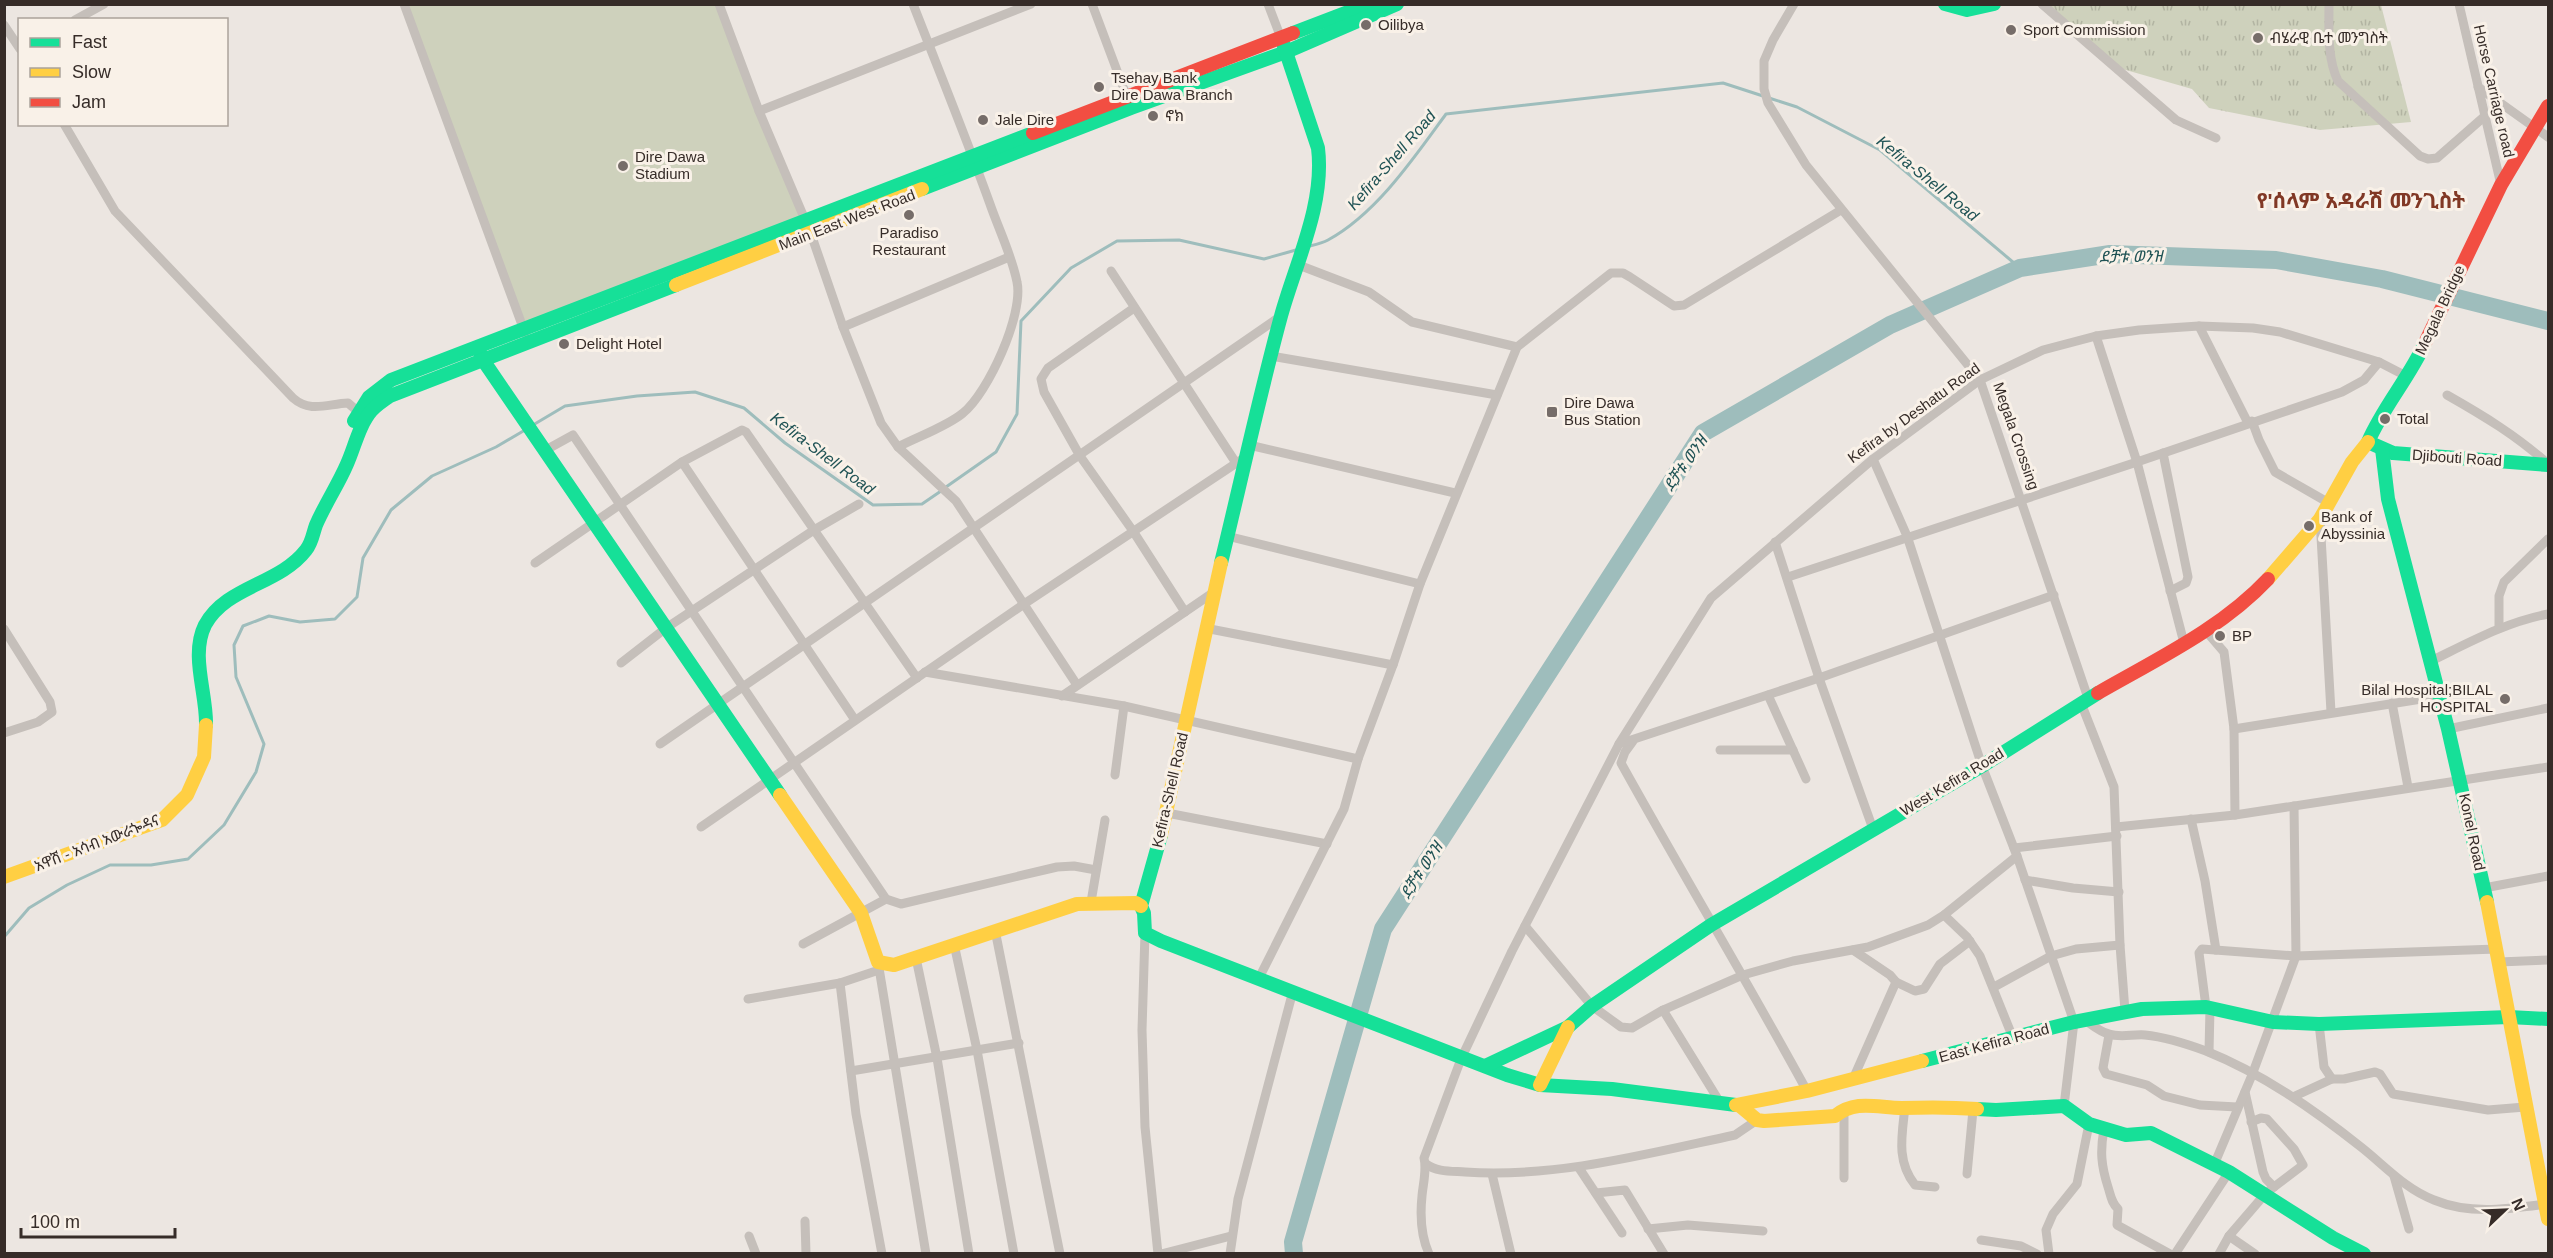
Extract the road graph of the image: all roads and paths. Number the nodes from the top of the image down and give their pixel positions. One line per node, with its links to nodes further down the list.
1 (104, 4): 16 (street)
2 (719, 4): 25 (street)
3 (913, 4): 19 (street)
4 (1031, 4): 19 (street)
5 (1092, 4): 23 (street)
6 (1268, 4): 20 (street)
7 (1369, 4): 17 (main road, Main East West Road)
8 (1397, 4): 17 (main road, Main East West Road)
9 (1794, 4): 34 (street, Megala Crossing)
10 (1945, 4): 11 (main road)
11 (1994, 4)
12 (2042, 4): 30 (street)
13 (2329, 4): 26 (street)
14 (2458, 4): 22 (street, Horse Carriage road)
15 (407, 5): 47 (street)
16 (79, 18)
17 (1343, 21): 20 (main road, Main East West Road)
18 (4, 25): 21 (street)
19 (929, 45): 25 (street); 31 (street)
20 (1283, 45): 23 (main road, Main East West Road); 38 (main road, Kefira-Shell Road)
21 (18, 46)
22 (2478, 87): 26 (street, Horse Carriage road); 28 (street)
23 (1129, 103): 31 (main road, Main East West Road); 32 (main road, Main East West Road)
24 (2548, 106): 28 (main road, Megala Bridge)
25 (759, 111): 35 (street)
26 (2485, 116): 33 (street, Horse Carriage road)
27 (65, 126): 57 (street)
28 (2535, 128): 29 (street); 33 (main road, Megala Bridge)
29 (2548, 136)
30 (2216, 138)
31 (972, 155): 32 (street); 35 (main road, Main East West Road)
32 (977, 170): 36 (main road, Main East West Road); 37 (street)
33 (2501, 185): 52 (main road, Megala Bridge)
34 (1841, 210): 48 (street); 53 (street, Megala Crossing)
35 (805, 220): 36 (street); 39 (main road, Main East West Road)
36 (811, 234): 41 (main road, Main East West Road); 45 (street)
37 (1009, 257): 45 (street); 60 (street)
38 (1297, 260): 43 (main road, Kefira-Shell Road); 48 (street)
39 (703, 261): 41 (main road); 47 (main road, Main East West Road)
40 (1111, 270): 42 (street)
41 (708, 274): 47 (main road, Main East West Road)
42 (1134, 308): 54 (street); 65 (street)
43 (1281, 316): 50 (main road, Kefira-Shell Road); 54 (street)
44 (2199, 326): 46 (street, Kefira by Deshatu Road); 51 (street, Kefira by Deshatu Road); 58 (street)
45 (843, 327): 60 (street)
46 (2096, 336): 53 (street, Kefira by Deshatu Road); 68 (street)
47 (527, 337): 49 (main road, Main East West Road)
48 (1516, 347): 55 (street)
49 (480, 354): 57 (main road, Main East West Road); 62 (main road)
50 (1271, 356): 55 (street); 64 (main road, Kefira-Shell Road)
51 (2379, 362): 52 (street, Kefira by Deshatu Road); 58 (street)
52 (2408, 377): 59 (main road, West Kefira Road)
53 (1980, 380): 66 (street, Kefira by Deshatu Road); 71 (street, Megala Crossing)
54 (1185, 382): 64 (street); 65 (street)
55 (1497, 395): 70 (street)
56 (2447, 395): 69 (street)
57 (362, 415): 96 (main road, Main East West Road)
58 (2250, 422): 63 (street); 73 (street)
59 (2368, 442): 61 (main road, Djibouti Road); 73 (main road, West Kefira Road)
60 (898, 447): 77 (street)
61 (2382, 449): 69 (main road, Djibouti Road); 105 (main road, Konel Road)
62 (544, 451): 72 (street); 76 (main road)
63 (2163, 453): 68 (street); 88 (street)
64 (1244, 454): 70 (street); 79 (street); 80 (main road, Kefira-Shell Road)
65 (1080, 456): 77 (street); 79 (street)
66 (1873, 459): 81 (street); 83 (street, Kefira by Deshatu Road)
67 (681, 462): 72 (street); 78 (street); 85 (street)
68 (2138, 462): 71 (street); 88 (street)
69 (2548, 465)
70 (1455, 493): 87 (street)
71 (2022, 498): 81 (street); 90 (street, Megala Crossing)
72 (619, 503): 76 (street); 93 (street)
73 (2329, 503): 75 (main road, West Kefira Road)
74 (859, 504): 78 (street)
75 (2320, 519): 101 (main road, West Kefira Road); 120 (street)
76 (592, 521): 84 (street); 97 (main road)
77 (974, 528): 91 (street); 92 (street)
78 (814, 531): 85 (street); 91 (street)
79 (1133, 531): 92 (street); 94 (street)
80 (1227, 536): 87 (street); 89 (main road, Kefira-Shell Road)
81 (1907, 536): 86 (street); 102 (street)
82 (2548, 539): 99 (street)
83 (1775, 542): 86 (street); 128 (street, Kefira by Deshatu Road)
84 (535, 563)
85 (754, 571): 93 (street); 104 (street)
86 (1788, 577): 109 (street)
87 (1420, 584): 107 (street)
88 (2170, 591): 103 (street)
89 (1214, 592): 94 (street); 98 (main road, Kefira-Shell Road)
90 (2054, 595): 102 (street); 115 (street, Megala Crossing)
91 (865, 603): 104 (street); 108 (street)
92 (1024, 604): 108 (street); 110 (street)
93 (693, 611): 97 (street); 111 (street)
94 (1185, 612): 110 (street)
95 (2548, 614): 99 (street)
96 (205, 626): 152 (main road, አዋሽ - አሳብ አውራጐዳና)
97 (666, 628): 106 (street); 117 (main road)
98 (1206, 628): 107 (street); 122 (main road, Kefira-Shell Road)
99 (2499, 628): 105 (street)
100 (4, 629): 125 (street)
101 (2206, 631): 103 (main road, West Kefira Road); 123 (street)
102 (1939, 635): 109 (street); 133 (street)
103 (2184, 643): 115 (main road, West Kefira Road)
104 (804, 645): 111 (street); 121 (street)
105 (2431, 661): 114 (main road, Konel Road)
106 (621, 663)
107 (1393, 665): 131 (street)
108 (921, 675): 112 (street); 121 (street)
109 (1819, 678): 113 (street); 146 (street)
110 (1077, 685): 112 (street)
111 (744, 686): 117 (street); 132 (street)
112 (1062, 696): 118 (street)
113 (1767, 696): 126 (street); 130 (street)
114 (2440, 696): 116 (street); 124 (main road, Konel Road)
115 (2085, 701): 133 (main road, West Kefira Road); 147 (street, Megala Crossing)
116 (2392, 703): 120 (street); 139 (street)
117 (718, 704): 127 (street); 137 (main road)
118 (1124, 706): 122 (street); 135 (street)
119 (2548, 708): 124 (street)
120 (2331, 712): 123 (street)
121 (855, 720): 132 (street)
122 (1185, 721): 131 (street); 141 (main road, Kefira-Shell Road)
123 (2234, 729): 142 (street)
124 (2448, 729): 136 (main road, Konel Road)
125 (4, 734)
126 (1633, 741): 128 (street); 161 (street)
127 (660, 744)
128 (1619, 744): 162 (street, Kefira by Deshatu Road)
129 (1720, 750): 130 (street)
130 (1793, 750): 138 (street)
131 (1358, 759): 148 (street)
132 (795, 761): 137 (street); 156 (street)
133 (1982, 766): 146 (main road, West Kefira Road); 149 (street)
134 (2548, 767): 136 (street)
135 (1115, 775)
136 (2460, 778): 139 (street); 154 (main road, Konel Road)
137 (769, 779): 145 (street); 159 (main road)
138 (1806, 779)
139 (2408, 787): 140 (street)
140 (2295, 806): 142 (street); 173 (street)
141 (1167, 813): 148 (street); 158 (main road, Kefira-Shell Road)
142 (2235, 814): 143 (street)
143 (2191, 819): 147 (street); 170 (street)
144 (1105, 820): 150 (street)
145 (701, 827)
146 (1873, 829): 161 (main road, West Kefira Road)
147 (2116, 831): 149 (street); 155 (street, Megala Crossing)
148 (1327, 844): 178 (street)
149 (2015, 852): 153 (street); 160 (street)
150 (1096, 870): 156 (street); 157 (street)
151 (2548, 876): 154 (street)
152 (4, 877)
153 (2025, 880): 155 (street); 172 (street)
154 (2484, 888): 171 (main road, Konel Road)
155 (2119, 892): 168 (street, Megala Crossing)
156 (886, 899): 159 (street)
157 (1091, 902): 158 (main road); 163 (main road)
158 (1141, 906): 164 (main road, Kefira-Shell Road)
159 (861, 913): 166 (street); 176 (main road)
160 (1944, 915): 165 (street); 169 (street)
161 (1711, 925): 177 (street); 184 (main road, West Kefira Road)
162 (1525, 926): 184 (street); 200 (street, Kefira by Deshatu Road)
163 (995, 930): 167 (main road); 196 (street)
164 (1145, 933): 178 (main road); 256 (street)
165 (1970, 941): 179 (street); 181 (street)
166 (803, 944)
167 (954, 944): 174 (main road); 197 (street)
168 (2120, 945): 172 (street); 187 (street, Megala Crossing)
169 (1853, 950): 177 (street); 179 (street)
170 (2216, 950): 173 (street); 185 (street)
171 (2498, 955): 173 (street); 175 (street); 188 (main road, Konel Road)
172 (2051, 956): 181 (street); 190 (street)
173 (2296, 956): 191 (street)
174 (916, 958): 176 (main road); 199 (street)
175 (2548, 960)
176 (879, 966): 180 (street); 201 (street)
177 (1743, 975): 186 (street); 208 (street)
178 (1259, 978): 182 (main road)
179 (1896, 982): 205 (street)
180 (840, 983): 183 (street); 203 (street)
181 (1994, 987): 195 (street)
182 (1293, 991): 200 (main road); 243 (street)
183 (748, 999)
184 (1592, 1006): 186 (street); 193 (main road, West Kefira Road)
185 (2208, 1008): 187 (main road, East Kefira Road); 191 (main road, East Kefira Road); 198 (street)
186 (1663, 1010): 211 (street)
187 (2126, 1011): 190 (main road, East Kefira Road)
188 (2509, 1017): 189 (main road, East Kefira Road); 192 (main road, East Kefira Road); 216 (main road, Konel Road)
189 (2548, 1019)
190 (2080, 1021): 194 (street); 195 (main road, East Kefira Road); 213 (street)
191 (2272, 1022): 192 (main road, East Kefira Road); 204 (street)
192 (2319, 1024): 206 (street)
193 (1568, 1027): 202 (main road, West Kefira Road); 207 (main road)
194 (2109, 1035): 198 (street); 215 (street)
195 (2013, 1038): 205 (main road, East Kefira Road)
196 (1019, 1043): 197 (street); 255 (street)
197 (977, 1050): 199 (street); 254 (street)
198 (2209, 1052): 204 (street)
199 (937, 1058): 201 (street); 253 (street)
200 (1461, 1059): 202 (main road); 223 (street, Kefira by Deshatu Road)
201 (895, 1064): 203 (street); 252 (street)
202 (1485, 1066): 207 (main road, East Kefira Road)
203 (851, 1071): 251 (street)
204 (2252, 1075): 209 (street); 210 (street)
205 (1853, 1079): 208 (main road, East Kefira Road)
206 (2332, 1079): 210 (street); 216 (street)
207 (1540, 1085): 211 (main road, East Kefira Road)
208 (1807, 1091): 212 (main road, East Kefira Road)
209 (2245, 1092): 215 (street); 220 (street)
210 (2295, 1096): 227 (street)
211 (1721, 1104): 212 (main road, East Kefira Road)
212 (1739, 1105): 219 (main road)
213 (2064, 1106): 218 (main road); 221 (main road)
214 (1905, 1107): 217 (main road); 218 (main road); 232 (street)
215 (2237, 1107): 224 (street)
216 (2524, 1107): 231 (main road, Konel Road)
217 (1844, 1109): 219 (main road); 230 (street)
218 (1973, 1110): 229 (street)
219 (1757, 1120): 225 (street)
220 (2251, 1122): 233 (street); 233 (street)
221 (2089, 1124): 222 (main road); 263 (street)
222 (2104, 1129): 224 (main road); 264 (street)
223 (1426, 1164): 228 (street); 258 (street, Kefira by Deshatu Road)
224 (2214, 1165): 226 (main road)
225 (1579, 1167): 228 (street); 234 (street)
226 (2229, 1172): 233 (main road); 264 (street)
227 (2394, 1173): 235 (street); 239 (street)
228 (1492, 1174): 259 (street)
229 (1967, 1174)
230 (1844, 1178)
231 (2545, 1181): 235 (main road, Konel Road)
232 (1935, 1187)
233 (2270, 1190): 244 (street); 247 (main road)
234 (1596, 1193): 238 (street); 241 (street)
235 (2546, 1204): 236 (main road, Konel Road)
236 (2548, 1219)
237 (805, 1221): 250 (street)
238 (1648, 1229): 240 (street); 260 (street)
239 (2409, 1229)
240 (1763, 1231)
241 (1622, 1233)
242 (749, 1236): 249 (street)
243 (1231, 1236): 256 (street); 257 (street)
244 (2229, 1236): 248 (street); 265 (street)
245 (1981, 1239): 246 (street)
246 (2004, 1243): 261 (street); 262 (street)
247 (2356, 1252)
248 (2220, 1253)
249 (756, 1254)
250 (806, 1254)
251 (882, 1254)
252 (926, 1254)
253 (969, 1254)
254 (1014, 1254)
255 (1060, 1254)
256 (1159, 1254)
257 (1230, 1254)
258 (1429, 1254)
259 (1511, 1254)
260 (1664, 1254)
261 (2004, 1254)
262 (2037, 1254)
263 (2049, 1254)
264 (2173, 1254)
265 (2255, 1254)

